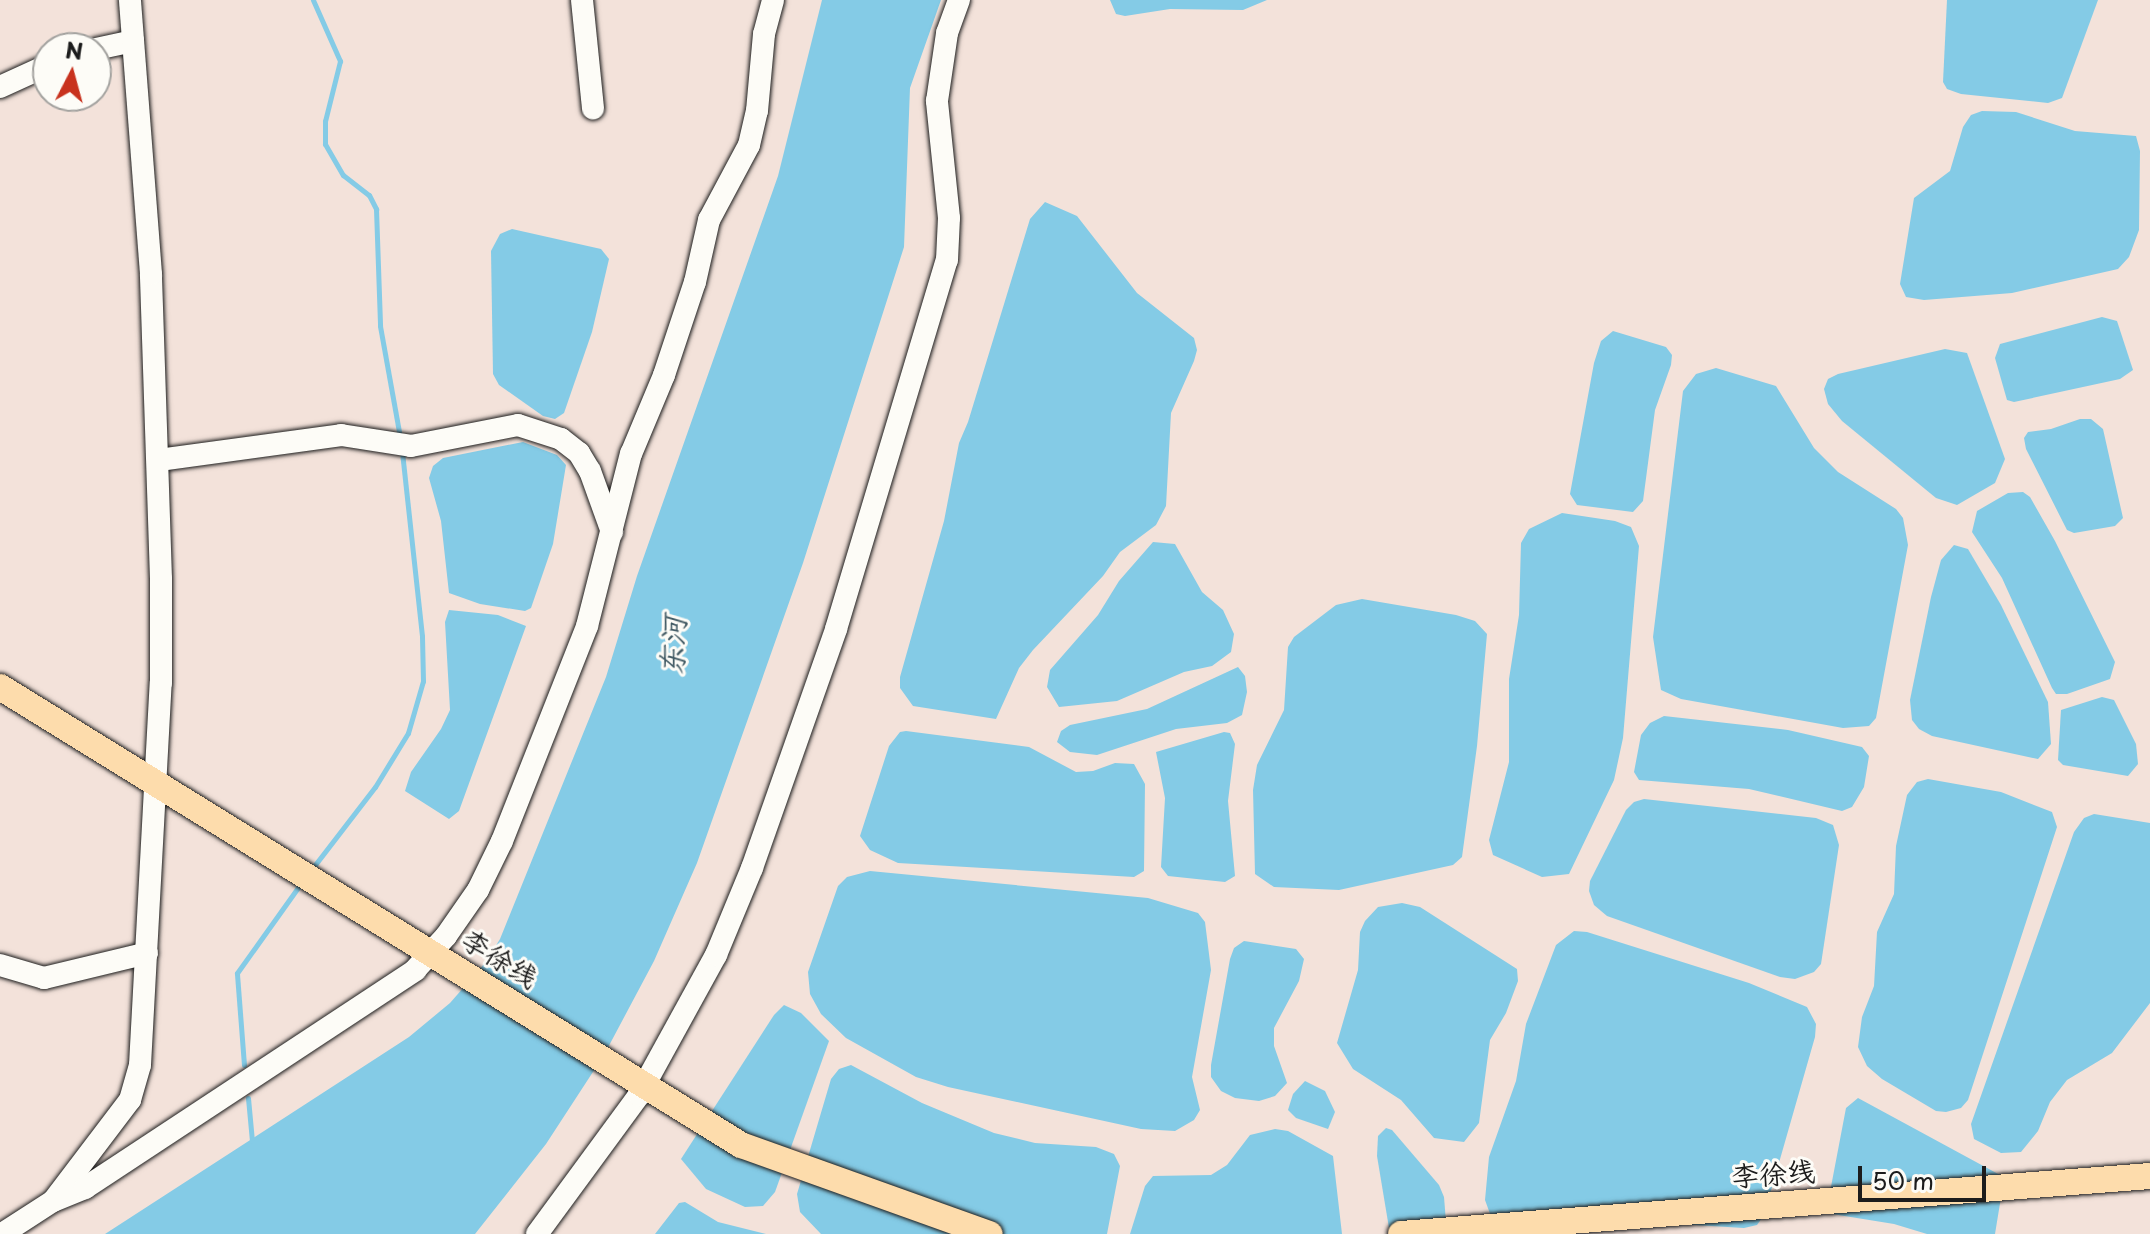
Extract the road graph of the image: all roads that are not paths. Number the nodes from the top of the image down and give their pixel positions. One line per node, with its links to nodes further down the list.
1 (130, 0): 5 (street)
2 (582, 0): 9 (street)
3 (773, 0): 11 (street)
4 (959, 0): 18 (street)
5 (133, 41): 6 (street); 10 (street)
6 (112, 46)
7 (32, 72): 8 (street)
8 (0, 87)
9 (593, 108)
10 (159, 460): 11 (street); 13 (street)
11 (612, 533): 16 (street)
12 (0, 687): 19 (main road, 李徐线)
13 (147, 953): 14 (street); 16 (street)
14 (0, 965)
15 (2150, 1176): 20 (main road, 李徐线)
16 (53, 1201): 17 (street)
17 (2, 1234)
18 (537, 1234)
19 (990, 1234)
20 (1401, 1234)

